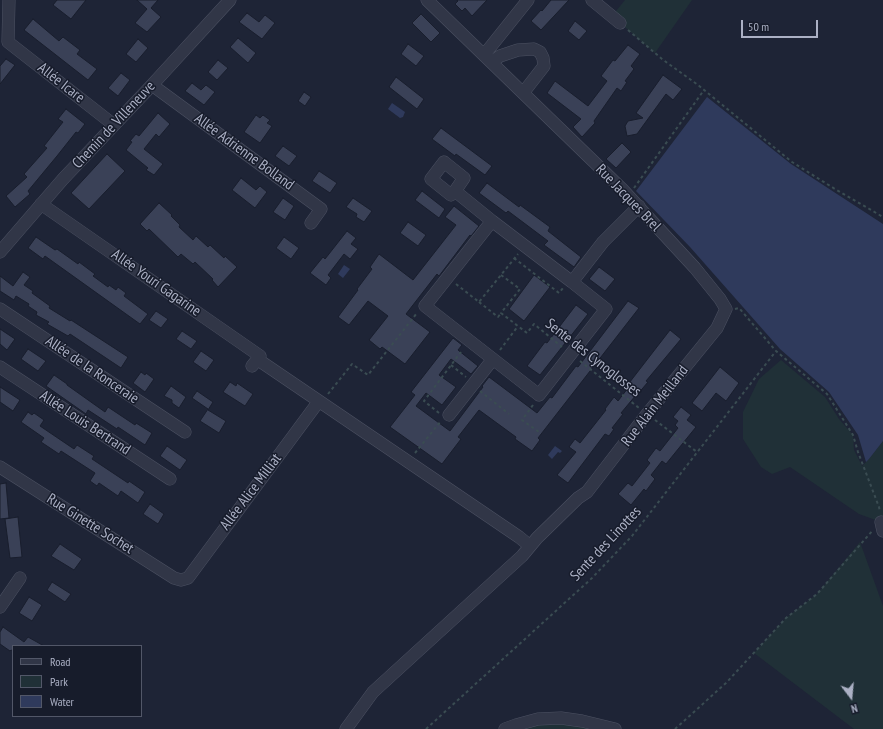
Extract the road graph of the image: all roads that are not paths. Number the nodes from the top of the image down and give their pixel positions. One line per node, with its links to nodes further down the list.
1 (9, 0): 7 (street, Allée Icare)
2 (230, 0): 9 (street, Chemin de Villeneuve)
3 (427, 0): 8 (street, Rue Jacques Brel)
4 (528, 0): 8 (street)
5 (592, 0): 6 (street)
6 (620, 23)
7 (4, 43): 11 (street, Allée Icare)
8 (488, 59): 10 (street, Rue Jacques Brel); 10 (street)
9 (152, 85): 11 (street, Chemin de Villeneuve); 16 (street, Allée Adrienne Bolland)
10 (523, 93): 14 (street, Rue Jacques Brel)
11 (114, 125): 13 (street, Chemin de Villeneuve)
12 (455, 190): 15 (street)
13 (41, 204): 17 (street, Chemin de Villeneuve); 23 (street, Allée Youri Gagarine)
14 (639, 206): 18 (street); 20 (street, Rue Jacques Brel)
15 (492, 221): 18 (street); 21 (street)
16 (311, 223)
17 (0, 252)
18 (571, 281): 21 (street)
19 (0, 309): 25 (street, Allée de la Ronceraie)
20 (726, 309): 28 (street, Rue Alain Meilland)
21 (493, 359): 24 (street)
22 (0, 367): 27 (street, Allée Louis Bertrand)
23 (320, 402): 28 (street); 30 (street, Allée Alice Milliat)
24 (449, 415)
25 (185, 432)
26 (0, 467): 30 (street, Rue Ginette Sochet)
27 (170, 479)
28 (530, 546): 32 (street, Rue Alain Meilland)
29 (20, 578): 31 (street)
30 (181, 580)
31 (0, 607)
32 (346, 729)
33 (505, 729): 34 (street)
34 (615, 729)

